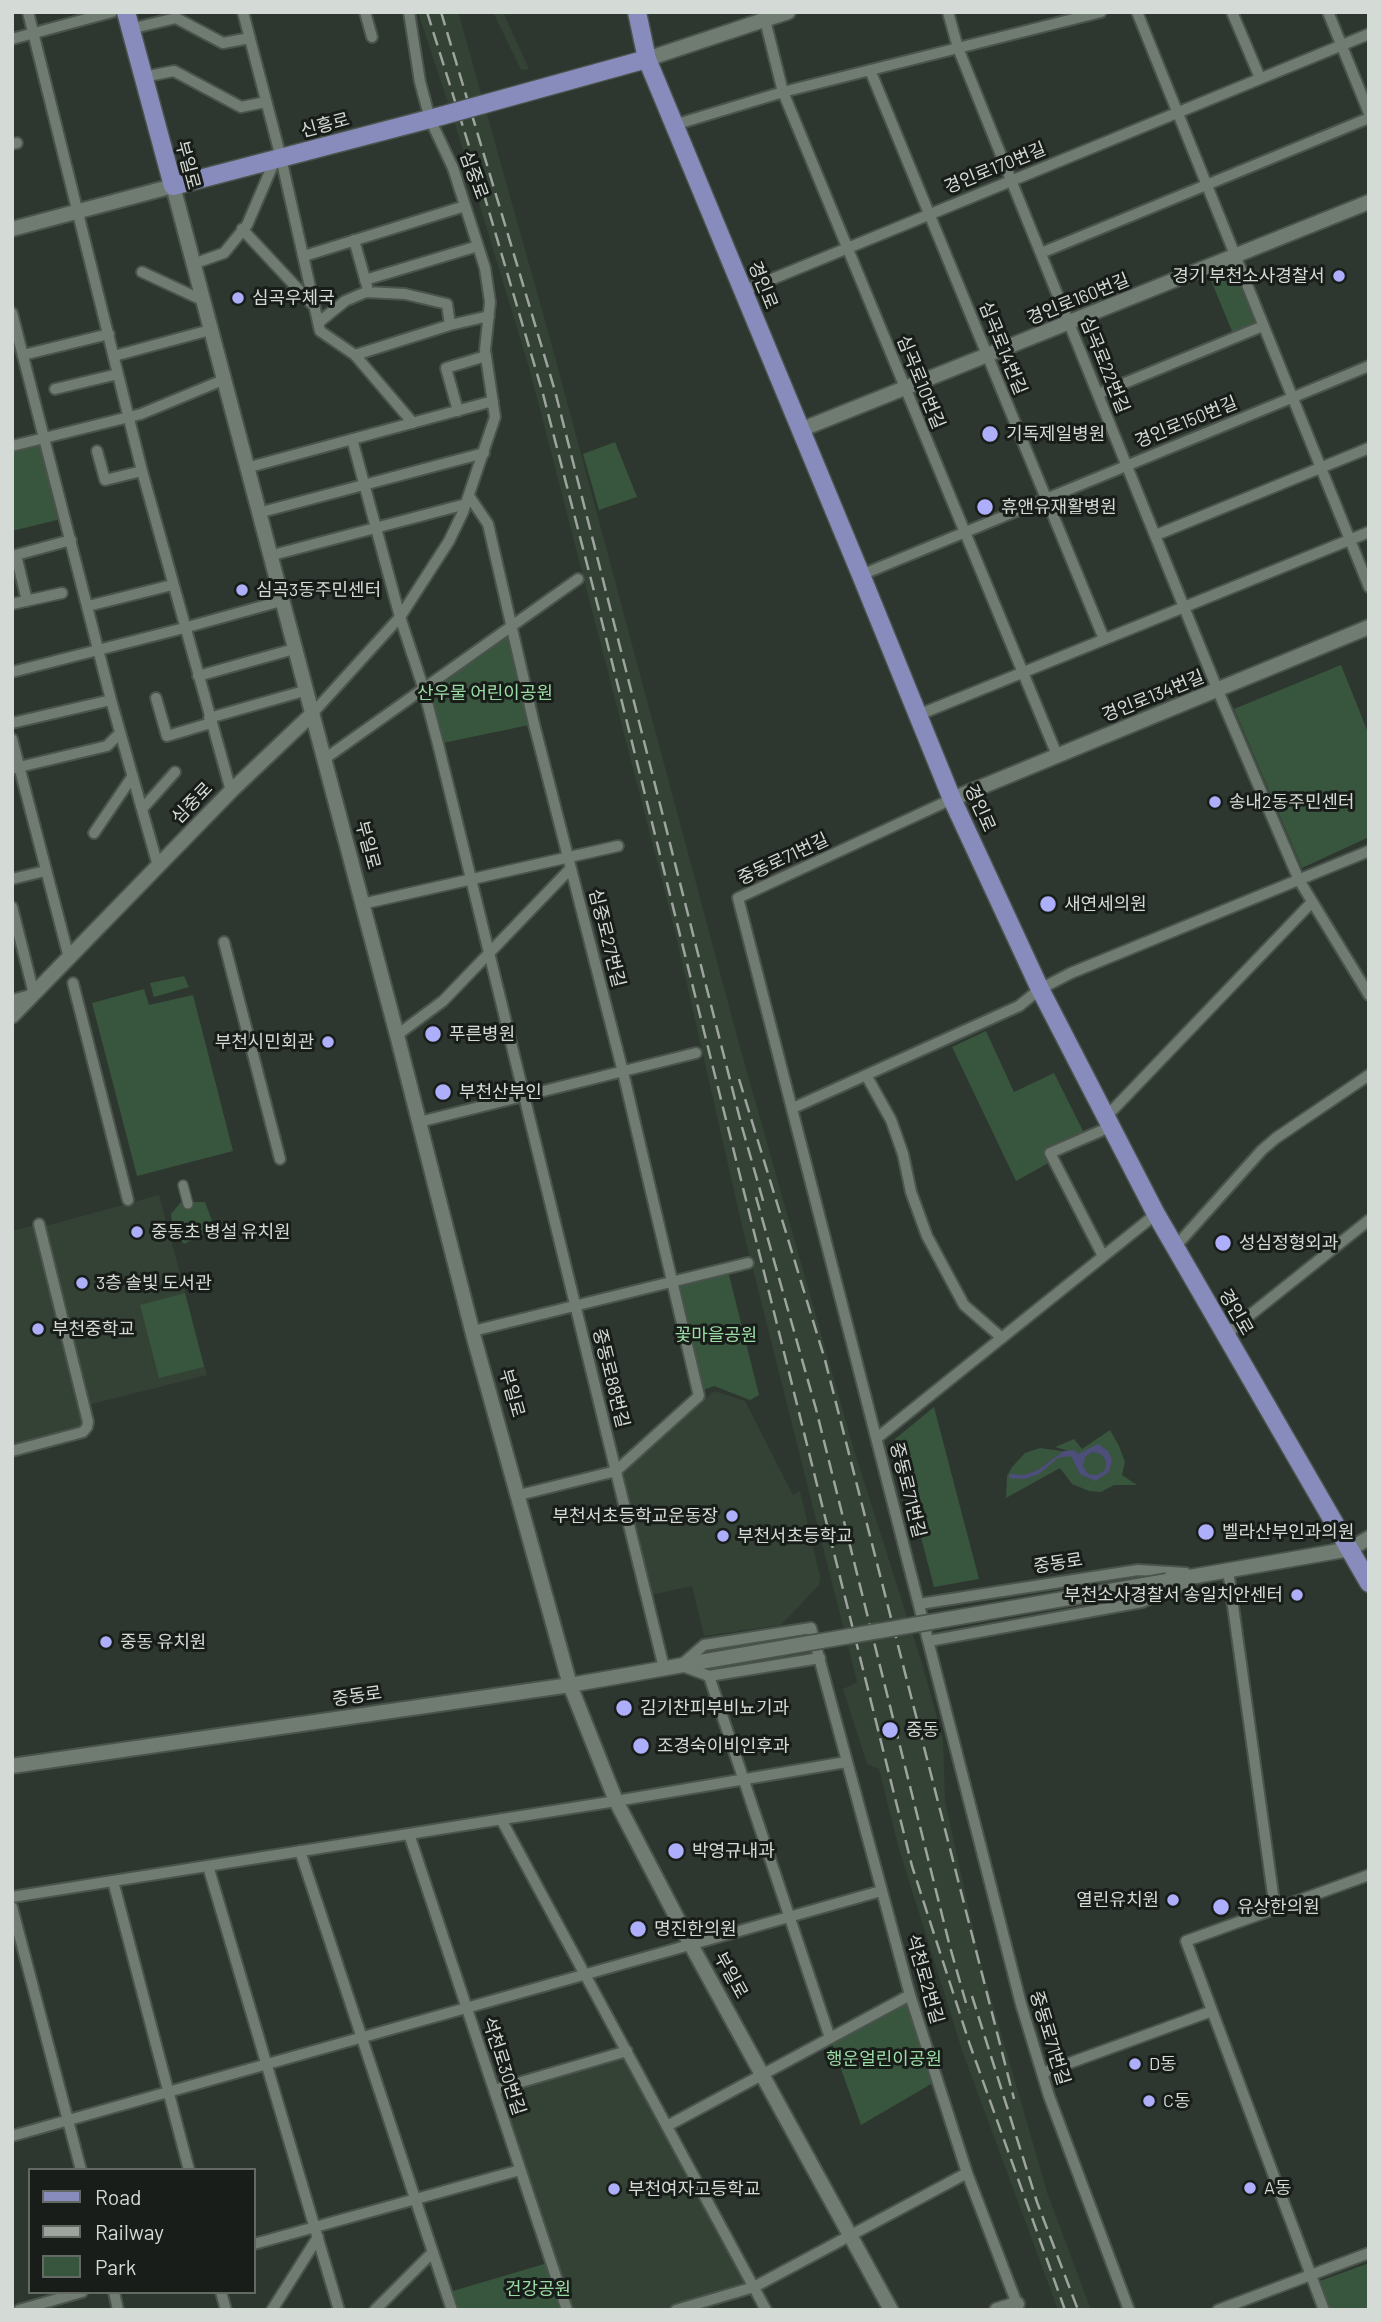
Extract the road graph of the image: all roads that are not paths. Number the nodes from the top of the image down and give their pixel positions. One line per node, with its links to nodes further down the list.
1 (28, 12): 15 (street)
2 (112, 12): 15 (street)
3 (243, 12): 19 (street)
4 (365, 12): 17 (street)
5 (409, 12): 30 (street, 심중로)
6 (637, 12): 22 (main road, 경인로)
7 (788, 12): 13 (street)
8 (948, 12): 21 (street, 심곡로22번길)
9 (1101, 12): 21 (street)
10 (1137, 12): 28 (street)
11 (1232, 12): 25 (street)
12 (1328, 12): 20 (street)
13 (764, 15): 22 (street); 26 (street, 심곡로10번길)
14 (128, 20): 19 (street, 부일로); 24 (main road, 부일로)
15 (33, 33): 18 (street); 39 (street)
16 (1369, 34): 20 (street, 경인로170번길)
17 (372, 37)
18 (12, 38)
19 (250, 38): 27 (street)
20 (1341, 45): 25 (street, 경인로170번길); 29 (street)
21 (958, 48): 23 (street); 34 (street, 심곡로22번길)
22 (648, 59): 30 (main road, 신흥로, bridge); 32 (main road, 경인로)
23 (870, 70): 26 (street); 40 (street, 심곡로14번길)
24 (143, 77): 27 (street); 36 (main road, 부일로)
25 (1260, 78): 28 (street, 경인로170번길)
26 (783, 92): 32 (street); 45 (street, 심곡로10번길)
27 (266, 102): 33 (street)
28 (1177, 112): 34 (street, 경인로170번길); 35 (street)
29 (1369, 113)
30 (435, 118): 33 (main road, 신흥로); 38 (street, 심중로)
31 (1369, 118): 35 (street)
32 (674, 125): 52 (main road, 경인로)
33 (278, 159): 36 (main road, 신흥로); 42 (street); 47 (street)
34 (1011, 180): 40 (street, 경인로170번길); 46 (street, 심곡로22번길)
35 (1206, 184): 46 (street); 48 (street)
36 (173, 186): 39 (street, 신흥로); 49 (street, 부일로)
37 (1369, 202): 48 (street, 경인로160번길)
38 (465, 206): 43 (street); 44 (street, 심중로)
39 (77, 211): 41 (street, 신흥로); 63 (street)
40 (928, 214): 45 (street, 경인로170번길); 67 (street, 심곡로14번길)
41 (12, 229)
42 (242, 229): 49 (street); 55 (street)
43 (354, 240): 47 (street); 51 (street)
44 (478, 246): 51 (street); 57 (street, 심중로)
45 (847, 248): 52 (street, 경인로170번길); 74 (street, 심곡로10번길)
46 (1041, 253): 59 (street, 심곡로22번길)
47 (304, 256): 55 (street)
48 (1235, 257): 59 (street, 경인로160번길); 61 (street)
49 (193, 264): 54 (street, 부일로)
50 (142, 272): 54 (street)
51 (365, 280): 53 (street)
52 (743, 291): 81 (main road, 경인로)
53 (368, 293): 58 (street); 60 (street)
54 (202, 300): 62 (street, 부일로)
55 (314, 306): 58 (street)
56 (12, 313): 68 (street)
57 (489, 316): 60 (street); 66 (street, 심중로)
58 (318, 323): 64 (street)
59 (1070, 323): 67 (street, 경인로160번길); 75 (street, 심곡로22번길)
60 (450, 325): 64 (street)
61 (1263, 326): 75 (street); 76 (street)
62 (210, 330): 65 (street); 72 (street, 부일로)
63 (109, 334): 65 (street); 68 (street)
64 (355, 355): 80 (street)
65 (114, 356): 71 (street)
66 (486, 356): 77 (street, 심중로); 78 (street)
67 (987, 356): 74 (street, 경인로160번길); 93 (street, 심곡로14번길)
68 (24, 357): 69 (street); 82 (street)
69 (12, 363)
70 (1369, 366): 76 (street, 경인로150번길)
71 (118, 374): 73 (street); 79 (street)
72 (223, 380): 79 (street); 89 (street, 부일로)
73 (54, 389)
74 (904, 389): 81 (street, 경인로160번길); 98 (street, 심곡로10번길)
75 (1098, 394): 88 (street, 심곡로22번길)
76 (1292, 398): 88 (street, 경인로150번길); 90 (street)
77 (493, 401): 78 (street); 87 (street, 심중로)
78 (458, 411): 80 (street)
79 (128, 418): 82 (street); 91 (street)
80 (412, 423): 83 (street)
81 (800, 430): 103 (main road, 경인로)
82 (45, 439): 84 (street); 100 (street)
83 (352, 439): 89 (street); 92 (street)
84 (12, 446)
85 (1369, 448): 90 (street)
86 (97, 451): 91 (street)
87 (484, 453): 92 (street); 94 (street, 심중로)
88 (1127, 465): 93 (street, 경인로150번길); 99 (street, 심곡로22번길)
89 (246, 468): 95 (street, 부일로)
90 (1321, 468): 99 (street); 101 (street)
91 (142, 471): 105 (street)
92 (364, 484): 95 (street); 96 (street)
93 (1045, 499): 98 (street, 경인로150번길); 117 (street, 심곡로14번길)
94 (468, 500): 96 (street); 113 (street, 심중로); 114 (street, 심중로27번길)
95 (258, 513): 102 (street, 부일로)
96 (376, 527): 102 (street); 113 (street)
97 (1369, 532): 101 (street)
98 (963, 533): 103 (street, 경인로150번길); 121 (street, 심곡로10번길)
99 (1156, 535): 112 (street, 심곡로22번길)
100 (71, 540): 108 (street); 111 (street)
101 (1350, 540): 106 (street); 112 (street)
102 (269, 555): 109 (street, 부일로)
103 (862, 575): 129 (main road, 경인로)
104 (578, 579): 114 (street)
105 (172, 585): 111 (street); 116 (street)
106 (1369, 587)
107 (62, 593): 108 (street)
108 (27, 601): 110 (street)
109 (281, 601): 116 (street); 118 (street, 부일로)
110 (12, 604)
111 (88, 606): 119 (street)
112 (1184, 606): 117 (street); 125 (street, 심곡로22번길)
113 (400, 617): 123 (street, 중동로88번길); 128 (street, 심중로)
114 (512, 625): 123 (street); 145 (street, 심중로27번길)
115 (1369, 627): 125 (street, 경인로134번길)
116 (184, 628): 119 (street); 122 (street)
117 (1104, 639): 121 (street)
118 (293, 649): 122 (street); 124 (street, 부일로)
119 (99, 650): 120 (street); 127 (street)
120 (12, 672)
121 (1022, 674): 129 (street); 134 (street, 심곡로10번길)
122 (198, 676): 130 (street)
123 (423, 687): 135 (street); 149 (street, 중동로88번길)
124 (304, 691): 128 (street, 부일로); 130 (street)
125 (1218, 691): 134 (street, 경인로134번길); 150 (street, 심곡로22번길)
126 (156, 698): 130 (street)
127 (111, 700): 131 (street); 132 (street)
128 (311, 715): 135 (street, 부일로); 139 (street, 심중로)
129 (918, 715): 140 (main road, 경인로)
130 (210, 720): 139 (street)
131 (12, 723)
132 (120, 733): 136 (street); 138 (street)
133 (12, 739): 136 (street)
134 (1056, 755): 140 (street, 경인로134번길)
135 (323, 760): 152 (street, 부일로)
136 (16, 768): 147 (street)
137 (175, 772): 141 (street)
138 (132, 777): 141 (street); 142 (street)
139 (231, 791): 146 (street, 심중로)
140 (952, 799): 158 (main road, 경인로); 169 (street, 중동로71번길)
141 (143, 808): 146 (street)
142 (94, 833)
143 (618, 846): 145 (street)
144 (1369, 851): 150 (street)
145 (570, 863): 149 (street); 155 (street); 165 (street, 심중로27번길)
146 (158, 866): 156 (street, 심중로)
147 (45, 871): 148 (street); 156 (street)
148 (12, 879)
149 (472, 879): 152 (street); 155 (street, 중동로88번길)
150 (1298, 880): 151 (street, 심곡로22번길); 158 (street)
151 (1312, 902): 160 (street, 심곡로22번길); 171 (street)
152 (362, 904): 163 (street, 부일로)
153 (12, 907): 159 (street)
154 (224, 942): 172 (street)
155 (490, 952): 163 (street); 168 (street, 중동로88번길)
156 (69, 958): 159 (street, 심중로)
157 (73, 983): 174 (street)
158 (1040, 989): 166 (street); 171 (main road, 경인로)
159 (34, 994): 161 (street); 162 (street, 심중로)
160 (1369, 995)
161 (12, 1000)
162 (12, 1016)
163 (397, 1035): 170 (street, 부일로)
164 (696, 1053): 165 (street)
165 (622, 1072): 168 (street); 182 (street, 심중로27번길)
166 (866, 1075): 169 (street); 186 (street)
167 (1369, 1075): 179 (street)
168 (525, 1097): 170 (street); 183 (street, 중동로88번길)
169 (793, 1108): 187 (street, 중동로71번길)
170 (419, 1122): 184 (street, 부일로)
171 (1107, 1122): 176 (main road, 경인로); 180 (street)
172 (280, 1159)
173 (183, 1185): 175 (street)
174 (128, 1200)
175 (188, 1204)
176 (1156, 1214): 179 (main road, 경인로); 180 (street)
177 (1369, 1220): 185 (street)
178 (39, 1224): 188 (street)
179 (1175, 1247): 185 (main road, 경인로)
180 (1103, 1256): 186 (street)
181 (748, 1263): 182 (street)
182 (672, 1282): 183 (street); 189 (street, 심중로27번길)
183 (576, 1307): 184 (street); 189 (street, 중동로88번길)
184 (473, 1331): 190 (street, 부일로)
185 (1225, 1335): 192 (main road, 경인로)
186 (1002, 1338): 187 (street)
187 (877, 1438): 196 (street, 중동로71번길)
188 (12, 1451)
189 (616, 1471): 190 (street); 200 (street, 중동로88번길)
190 (519, 1495): 202 (street, 부일로)
191 (1369, 1538): 192 (street, 중동로)
192 (1350, 1549): 193 (street, 중동로); 195 (main road, 경인로)
193 (1228, 1570): 194 (street, 중동로); 216 (street)
194 (1203, 1575): 196 (street, 중동로); 197 (street, 중동로); 201 (street, 중동로, bridge)
195 (1369, 1583)
196 (919, 1604): 197 (street, 중동로71번길)
197 (929, 1641): 227 (street, 중동로71번길)
198 (820, 1658): 199 (street, 석천로2번길); 201 (street); 203 (street, 석천로2번길)
199 (680, 1666): 200 (street, 중동로); 201 (street, 중동로)
200 (664, 1668): 202 (street, 중동로)
201 (708, 1668): 205 (street)
202 (570, 1685): 204 (street, 중동로); 206 (street, 부일로)
203 (846, 1762): 205 (street); 213 (street, 석천로2번길)
204 (12, 1766)
205 (743, 1779): 206 (street); 217 (street)
206 (616, 1801): 207 (street); 218 (street, 부일로)
207 (501, 1819): 208 (street); 219 (street)
208 (409, 1834): 209 (street); 221 (street, 석천로30번길)
209 (300, 1851): 210 (street); 223 (street)
210 (208, 1866): 212 (street); 226 (street)
211 (1369, 1875): 216 (street)
212 (113, 1881): 214 (street); 230 (street)
213 (881, 1891): 217 (street); 220 (street, 석천로2번길)
214 (12, 1897)
215 (12, 1907): 231 (street)
216 (1275, 1909): 222 (street)
217 (789, 1916): 218 (street); 224 (street)
218 (690, 1943): 219 (street); 228 (street, 부일로)
219 (584, 1973): 221 (street); 225 (street)
220 (910, 1996): 224 (street); 237 (street, 석천로2번길)
221 (466, 2007): 223 (street); 229 (street, 석천로30번길)
222 (1212, 2011): 227 (street); 244 (street)
223 (362, 2036): 226 (street); 238 (street)
224 (830, 2038): 228 (street)
225 (627, 2051): 229 (street); 232 (street)
226 (266, 2064): 230 (street); 239 (street)
227 (1042, 2073): 258 (street, 중동로71번길)
228 (762, 2075): 232 (street); 240 (street, 부일로)
229 (494, 2090): 236 (street, 석천로30번길)
230 (169, 2091): 231 (street); 235 (street)
231 (68, 2120): 233 (street); 234 (street)
232 (667, 2126): 245 (street)
233 (12, 2136)
234 (80, 2168)
235 (188, 2168)
236 (520, 2170): 238 (street); 253 (street, 석천로30번길)
237 (967, 2173): 240 (street); 247 (street, 석천로2번길)
238 (415, 2199): 239 (street); 242 (street)
239 (316, 2232): 241 (street); 249 (street); 250 (street)
240 (851, 2236): 245 (street); 256 (street, 부일로)
241 (256, 2244)
242 (433, 2252): 251 (street); 252 (street)
243 (1369, 2253): 244 (street)
244 (1311, 2275): 259 (street); 260 (street)
245 (754, 2287): 254 (street); 255 (street)
246 (75, 2294): 248 (street)
247 (1017, 2304): 257 (street)
248 (19, 2310)
249 (272, 2310)
250 (339, 2310)
251 (375, 2310)
252 (452, 2310)
253 (567, 2310)
254 (676, 2310)
255 (766, 2310)
256 (891, 2310)
257 (997, 2310)
258 (1129, 2310)
259 (1218, 2310)
260 (1324, 2310)

